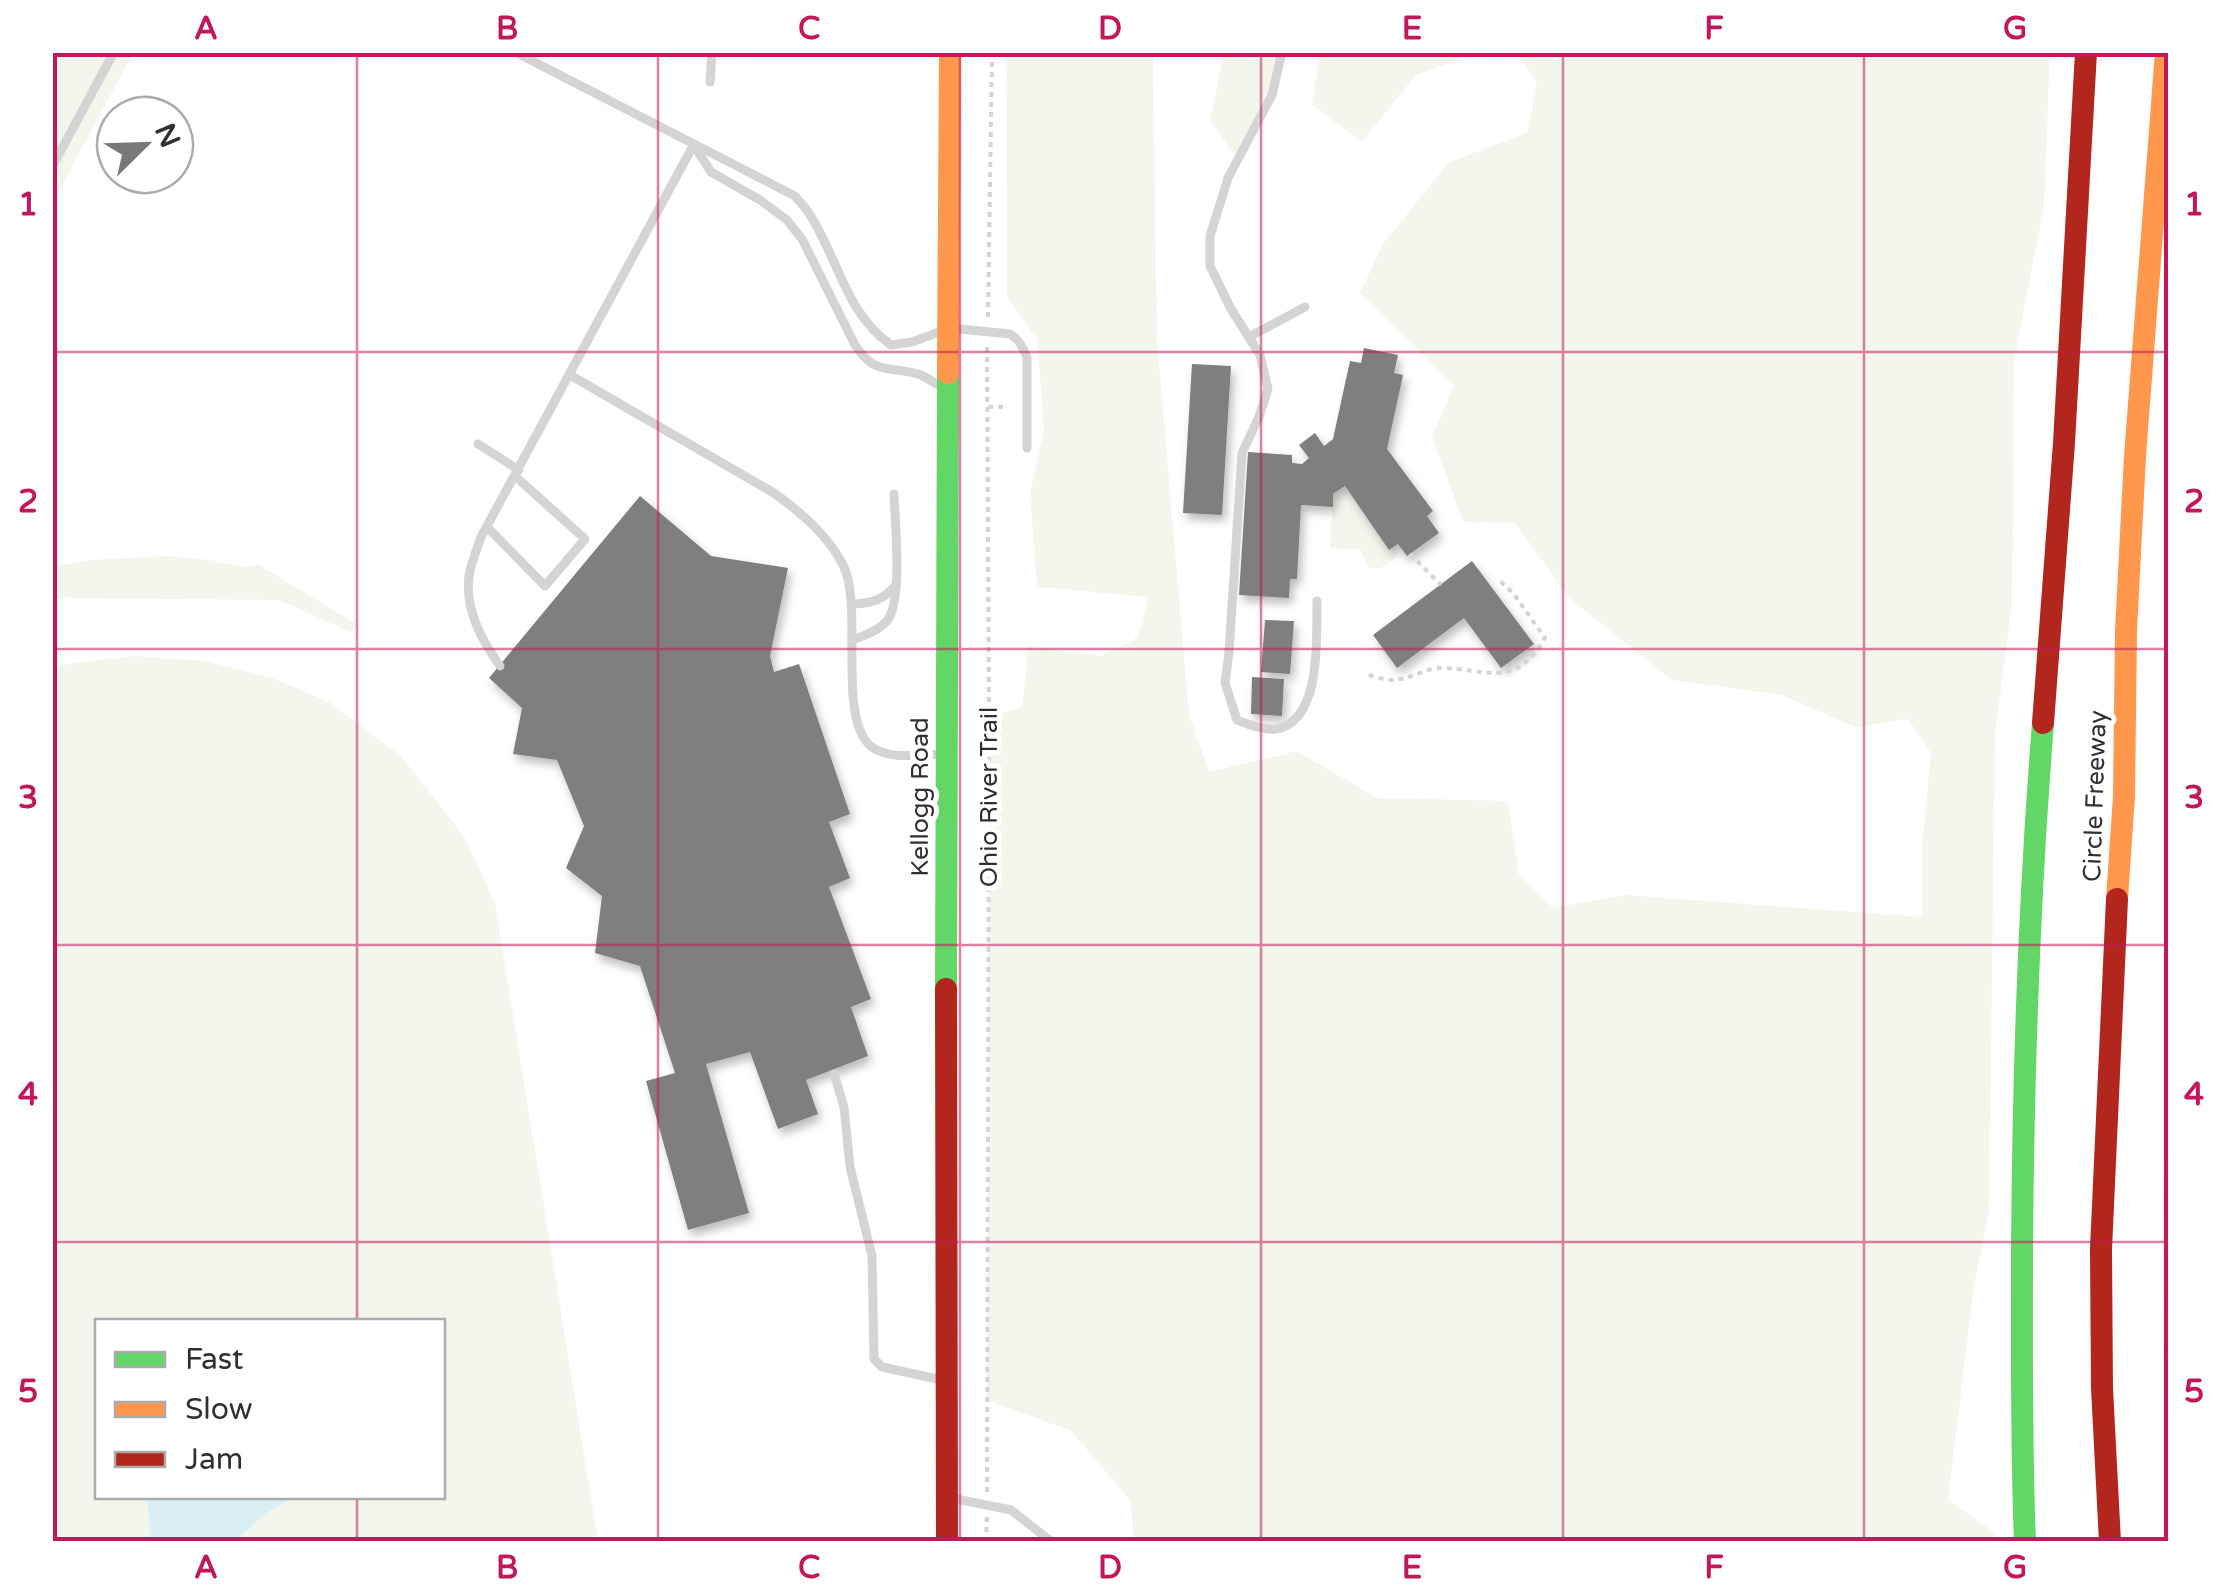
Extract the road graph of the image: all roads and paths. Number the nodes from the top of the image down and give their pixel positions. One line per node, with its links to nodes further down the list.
1 (114, 52): 11 (lane)
2 (516, 52): 10 (lane)
3 (712, 52): 9 (lane)
4 (950, 52): 13 (main road, Kellogg Road)
5 (992, 52): 14 (path, Ohio River Trail)
6 (1282, 52): 15 (lane)
7 (2086, 52): 42 (main road)
8 (2166, 52): 43 (main road, Circle Freeway)
9 (710, 82)
10 (694, 144): 13 (lane); 16 (lane); 17 (lane)
11 (52, 166)
12 (1305, 307): 15 (lane)
13 (950, 328): 14 (lane); 17 (main road, Kellogg Road)
14 (988, 333): 19 (path, Ohio River Trail); 21 (lane)
15 (1249, 337): 29 (lane)
16 (570, 375): 22 (lane); 30 (lane)
17 (950, 392): 34 (main road, Kellogg Road)
18 (1003, 406): 19 (path)
19 (988, 407): 38 (path, Ohio River Trail)
20 (478, 444): 22 (lane)
21 (1027, 448)
22 (517, 473): 24 (lane); 24 (lane)
23 (894, 494): 27 (lane)
24 (487, 527): 32 (lane)
25 (1410, 554): 28 (path)
26 (1500, 582): 33 (path)
27 (896, 585): 30 (lane); 31 (lane)
28 (1441, 585)
29 (1318, 601)
30 (853, 604): 31 (lane)
31 (852, 640): 34 (lane)
32 (500, 666)
33 (1369, 675)
34 (946, 754): 36 (main road, Kellogg Road)
35 (834, 1074): 36 (lane)
36 (945, 1380): 37 (main road, Kellogg Road)
37 (946, 1497): 38 (lane); 39 (main road, Kellogg Road)
38 (986, 1504): 40 (path, Ohio River Trail); 41 (lane)
39 (947, 1542)
40 (986, 1542)
41 (1052, 1542)
42 (2026, 1542)
43 (2110, 1542)

